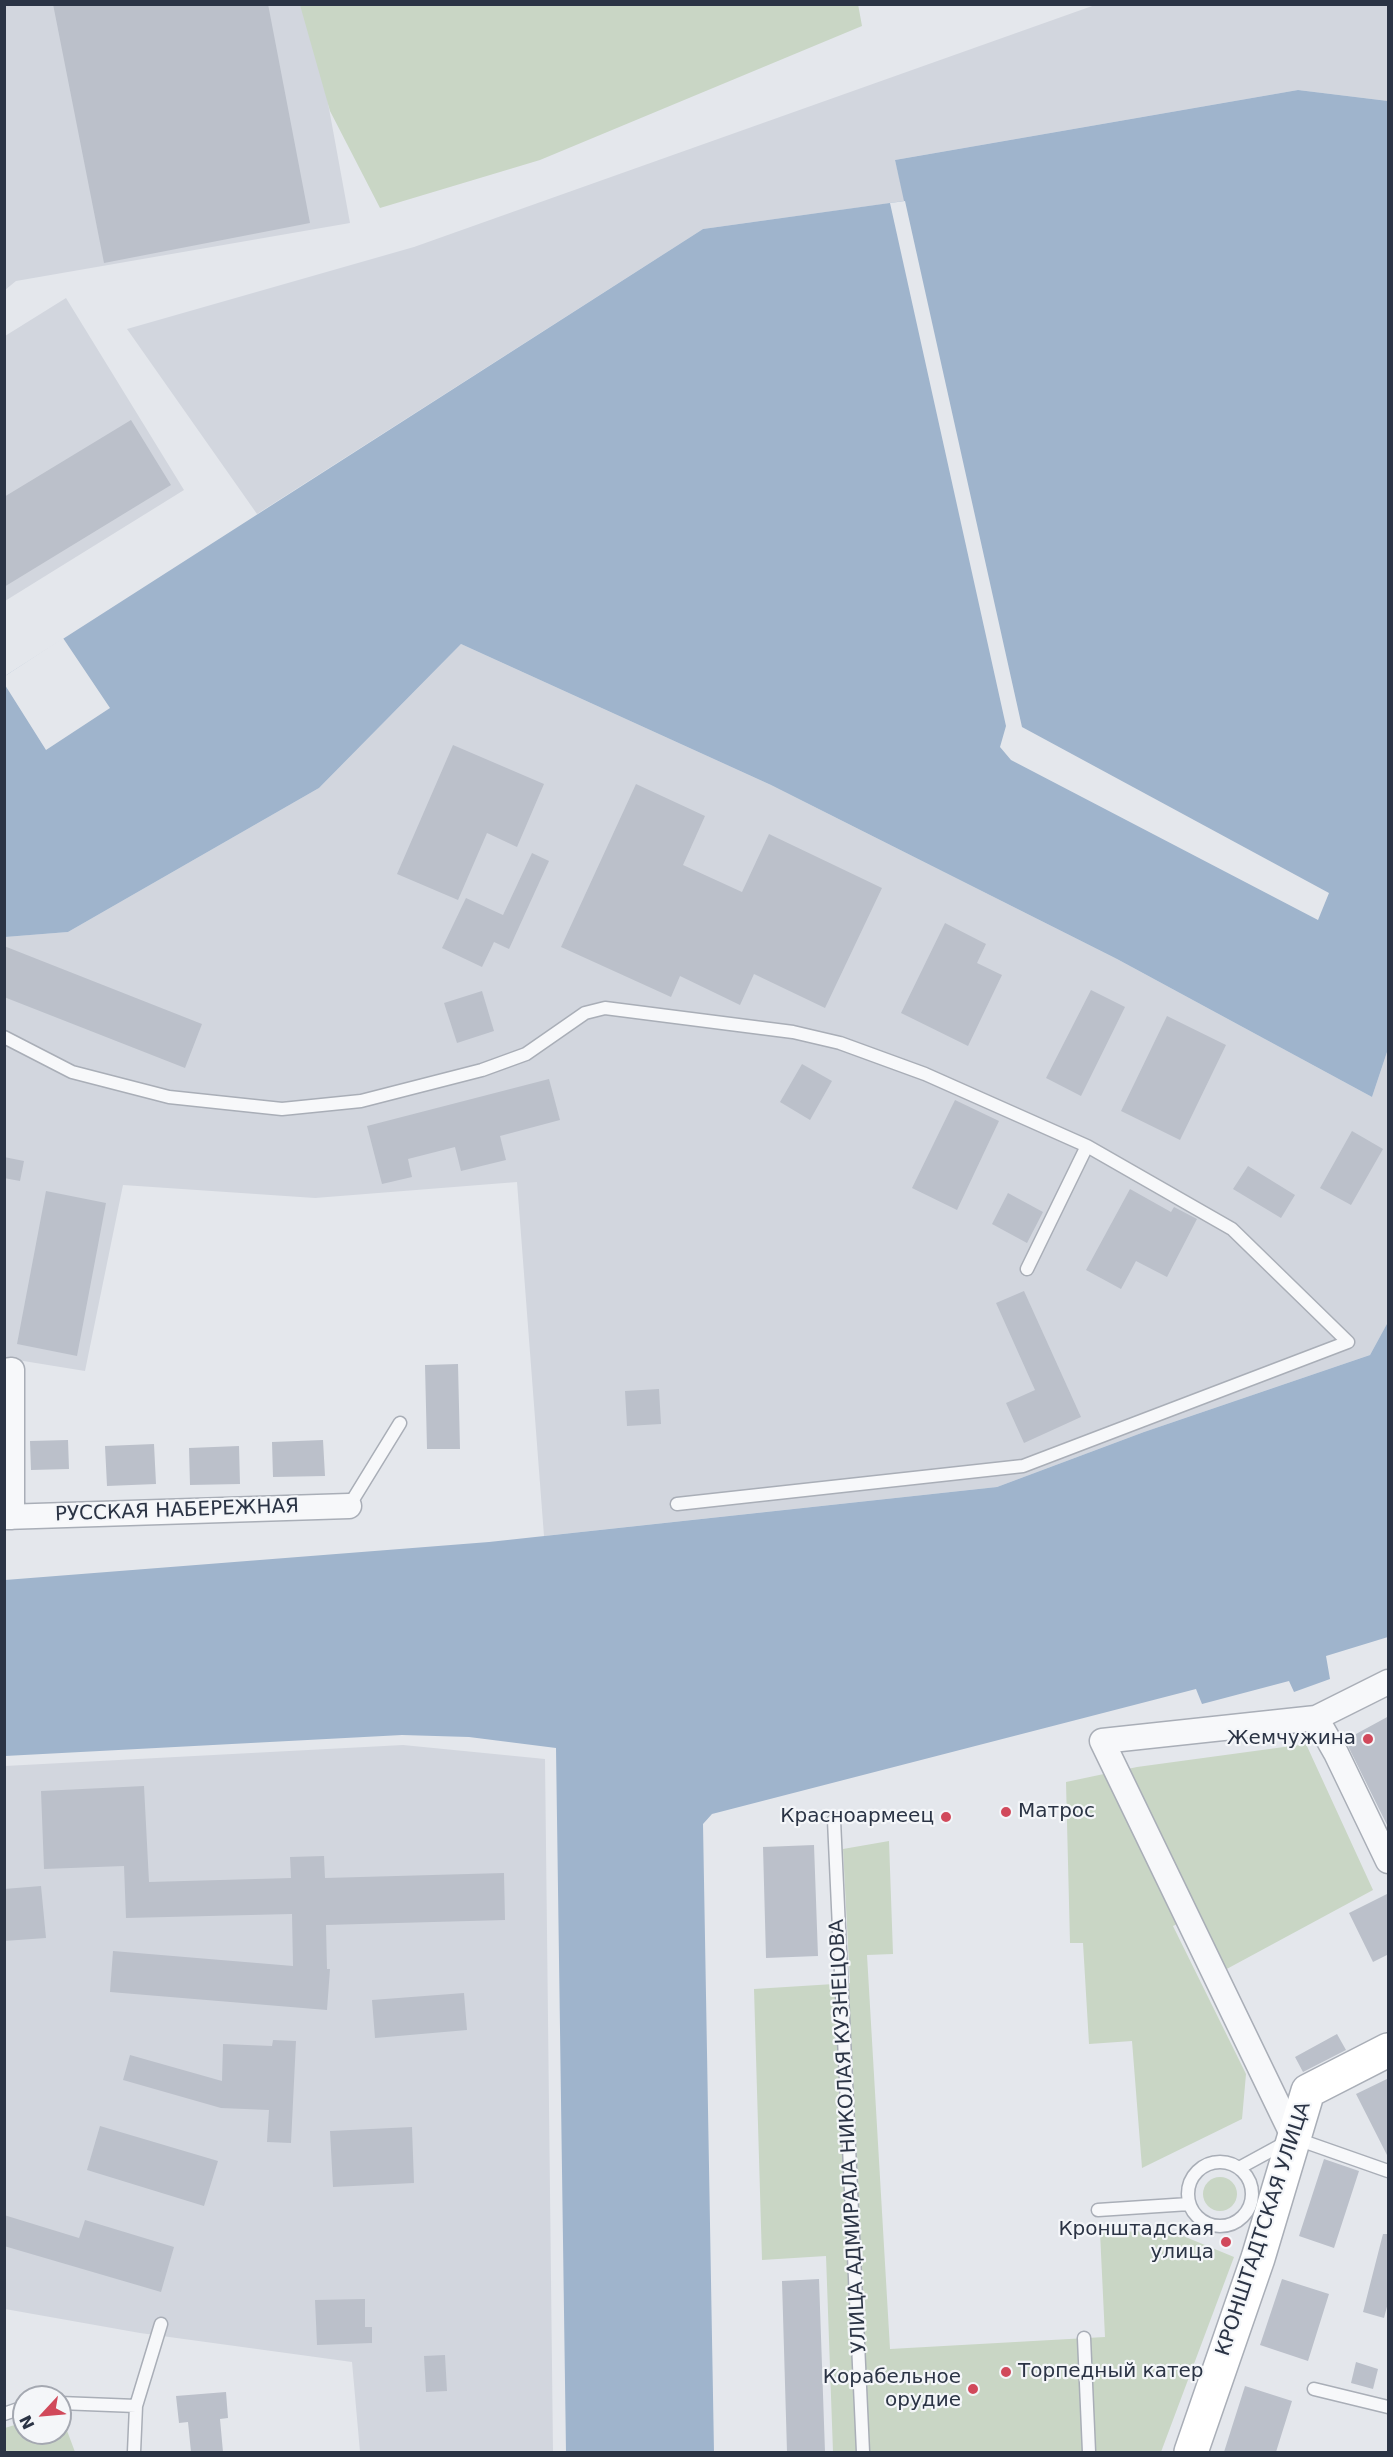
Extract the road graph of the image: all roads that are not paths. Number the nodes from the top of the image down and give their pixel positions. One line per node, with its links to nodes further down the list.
1 (4, 1036): 2 (lane)
2 (1088, 1146): 3 (lane); 6 (lane)
3 (1027, 1269)
4 (4, 1371): 8 (street)
5 (399, 1423): 7 (lane)
6 (677, 1504)
7 (349, 1506): 8 (street, РУССКАЯ НАБЕРЕЖНАЯ)
8 (8, 1517)
9 (1389, 1682): 10 (street)
10 (1316, 1718): 12 (street); 14 (street)
11 (834, 1820): 27 (lane, УЛИЦА АДМИРАЛА НИКОЛАЯ КУЗНЕЦОВА)
12 (1389, 1861)
13 (1389, 2050): 14 (street, КРОНШТАДТСКАЯ УЛИЦА)
14 (1294, 2138): 15 (lane); 16 (lane); 19 (street, КРОНШТАДТСКАЯ УЛИЦА)
15 (1239, 2168): 17 (lane); 19 (lane)
16 (1389, 2171)
17 (1190, 2204): 18 (lane); 19 (lane)
18 (1098, 2210)
19 (1258, 2217): 29 (street, КРОНШТАДТСКАЯ УЛИЦА)
20 (161, 2324): 24 (lane)
21 (1084, 2338): 28 (lane)
22 (1314, 2390): 25 (lane)
23 (72, 2403): 24 (lane)
24 (136, 2406): 26 (lane)
25 (1389, 2407)
26 (134, 2452)
27 (864, 2452)
28 (1089, 2452)
29 (1191, 2452)

